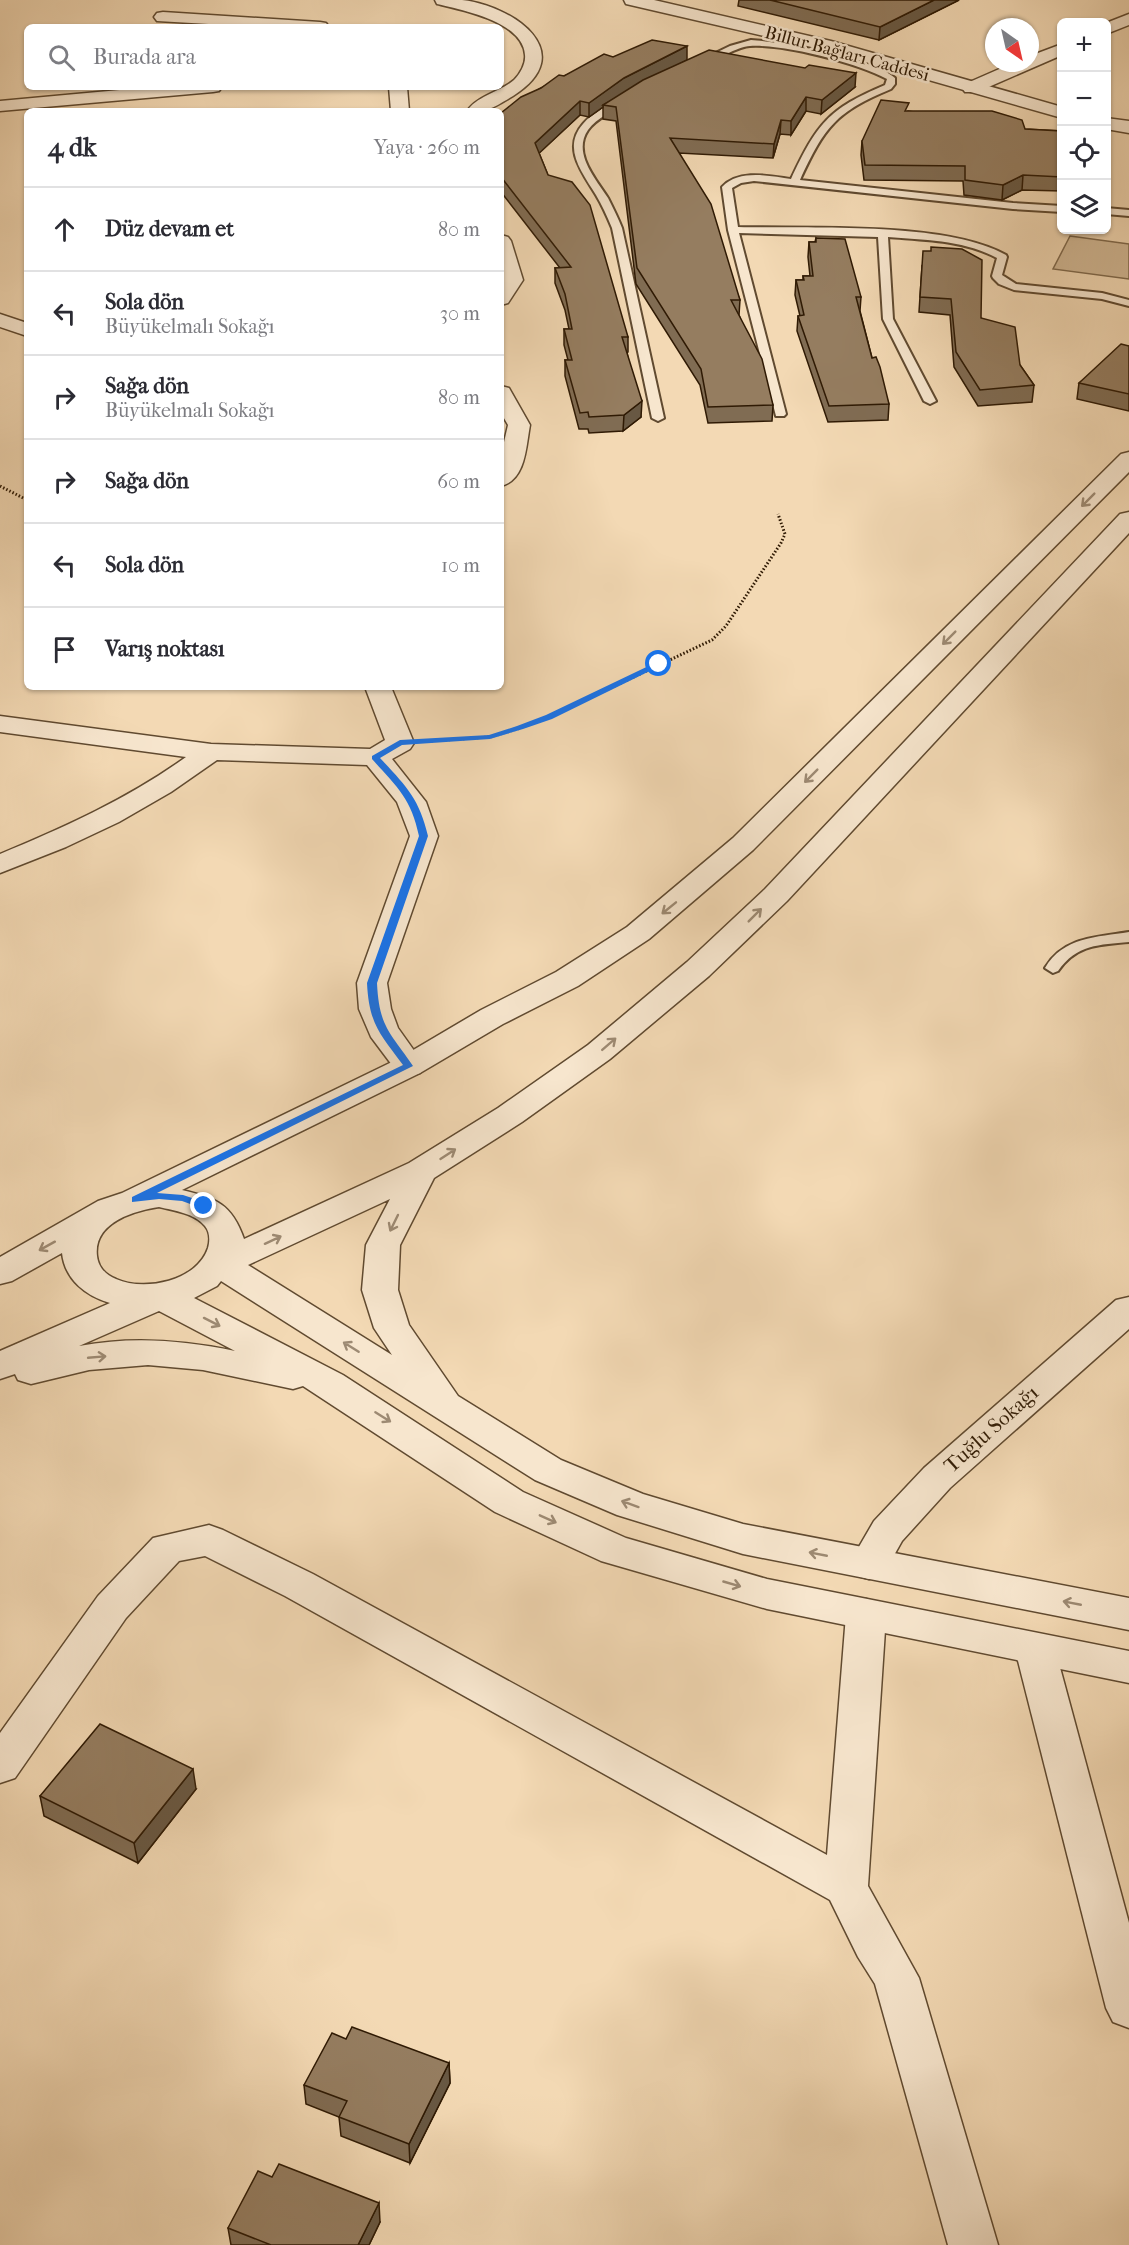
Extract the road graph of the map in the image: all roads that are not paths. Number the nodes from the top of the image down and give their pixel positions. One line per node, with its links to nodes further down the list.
1 (443, 0): 17 (street)
2 (632, 0): 11 (street, Billur Bağları Caddesi)
3 (163, 17): 5 (street)
4 (1129, 19): 6 (street)
5 (287, 24)
6 (1111, 27)
7 (1057, 51): 8 (street)
8 (1039, 59)
9 (696, 64): 21 (lane)
10 (1008, 72): 11 (street)
11 (971, 88): 18 (street, Billur Bağları Caddesi)
12 (179, 90): 15 (street)
13 (398, 90): 16 (street)
14 (627, 97): 37 (lane)
15 (0, 106)
16 (400, 108)
17 (481, 108)
18 (1057, 112)
19 (1111, 124): 20 (street)
20 (1129, 127)
21 (794, 182): 22 (lane); 25 (lane)
22 (1057, 209)
23 (1111, 211): 24 (lane)
24 (1129, 213)
25 (733, 230): 26 (lane); 36 (lane)
26 (883, 234): 29 (lane); 35 (lane)
27 (504, 251): 28 (street)
28 (504, 294)
29 (1129, 303)
30 (0, 320): 31 (street)
31 (24, 329)
32 (24, 330): 33 (street)
33 (0, 332)
34 (504, 398): 39 (street)
35 (930, 401)
36 (780, 414)
37 (658, 418)
38 (1129, 459): 48 (street, one-way to 48)
39 (504, 475)
40 (1127, 524): 49 (street, one-way to 40)
41 (379, 690): 44 (street)
42 (0, 724): 43 (street)
43 (211, 752): 44 (street); 45 (street)
44 (375, 757): 48 (street)
45 (0, 864)
46 (1129, 937): 47 (lane)
47 (1053, 968)
48 (409, 1066): 50 (street)
49 (421, 1171): 52 (street, one-way to 49); 59 (street, one-way to 59)
50 (135, 1199): 51 (street); 52 (street)
51 (95, 1220): 53 (street, one-way to 53); 54 (street)
52 (220, 1264): 54 (street); 59 (street, one-way to 52)
53 (0, 1272)
54 (160, 1296): 56 (street); 58 (street, one-way to 58)
55 (1129, 1309): 60 (street, Tuğlu Sokağı)
56 (0, 1366)
57 (0, 1380): 58 (street, one-way to 58)
58 (330, 1384): 62 (street, one-way to 62)
59 (450, 1409): 60 (street, one-way to 59)
60 (869, 1564): 61 (street, one-way to 60)
61 (1129, 1614)
62 (866, 1615): 63 (street); 66 (street)
63 (1035, 1649): 64 (street); 67 (street)
64 (1129, 1667)
65 (0, 1766): 66 (street)
66 (846, 1887): 68 (street)
67 (1129, 2008)
68 (973, 2245)

